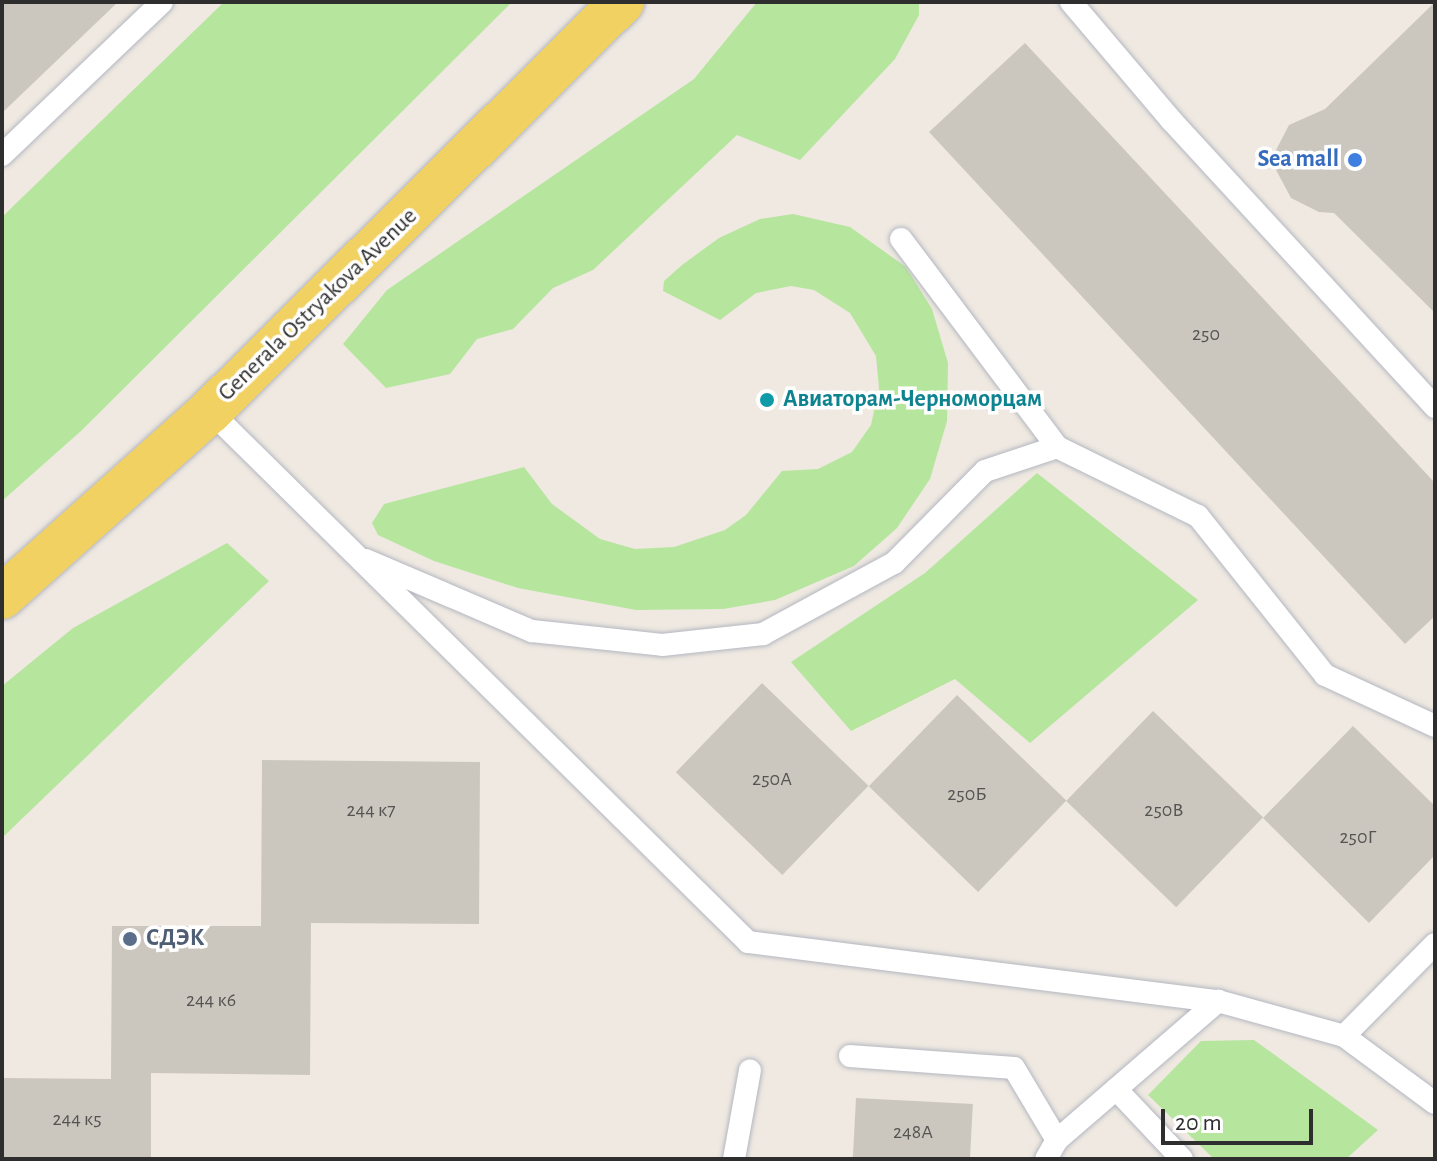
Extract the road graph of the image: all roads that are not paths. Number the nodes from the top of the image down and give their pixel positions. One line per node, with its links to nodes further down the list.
1 (162, 2): 4 (lane)
2 (622, 2): 7 (main road, Generala Ostryakova Avenue)
3 (1071, 2): 6 (lane)
4 (2, 155)
5 (901, 239): 8 (lane)
6 (1435, 407)
7 (210, 411): 9 (lane); 10 (main road, Generala Ostryakova Avenue)
8 (1057, 447): 9 (lane); 11 (lane)
9 (350, 554): 13 (lane)
10 (2, 597)
11 (1435, 726)
12 (1435, 944): 14 (lane)
13 (1218, 1001): 14 (lane); 17 (lane)
14 (1344, 1036): 18 (lane)
15 (850, 1056): 19 (lane)
16 (750, 1070): 20 (lane)
17 (1116, 1089): 19 (lane); 21 (lane)
18 (1435, 1103)
19 (1052, 1150)
20 (734, 1159)
21 (1182, 1159)

